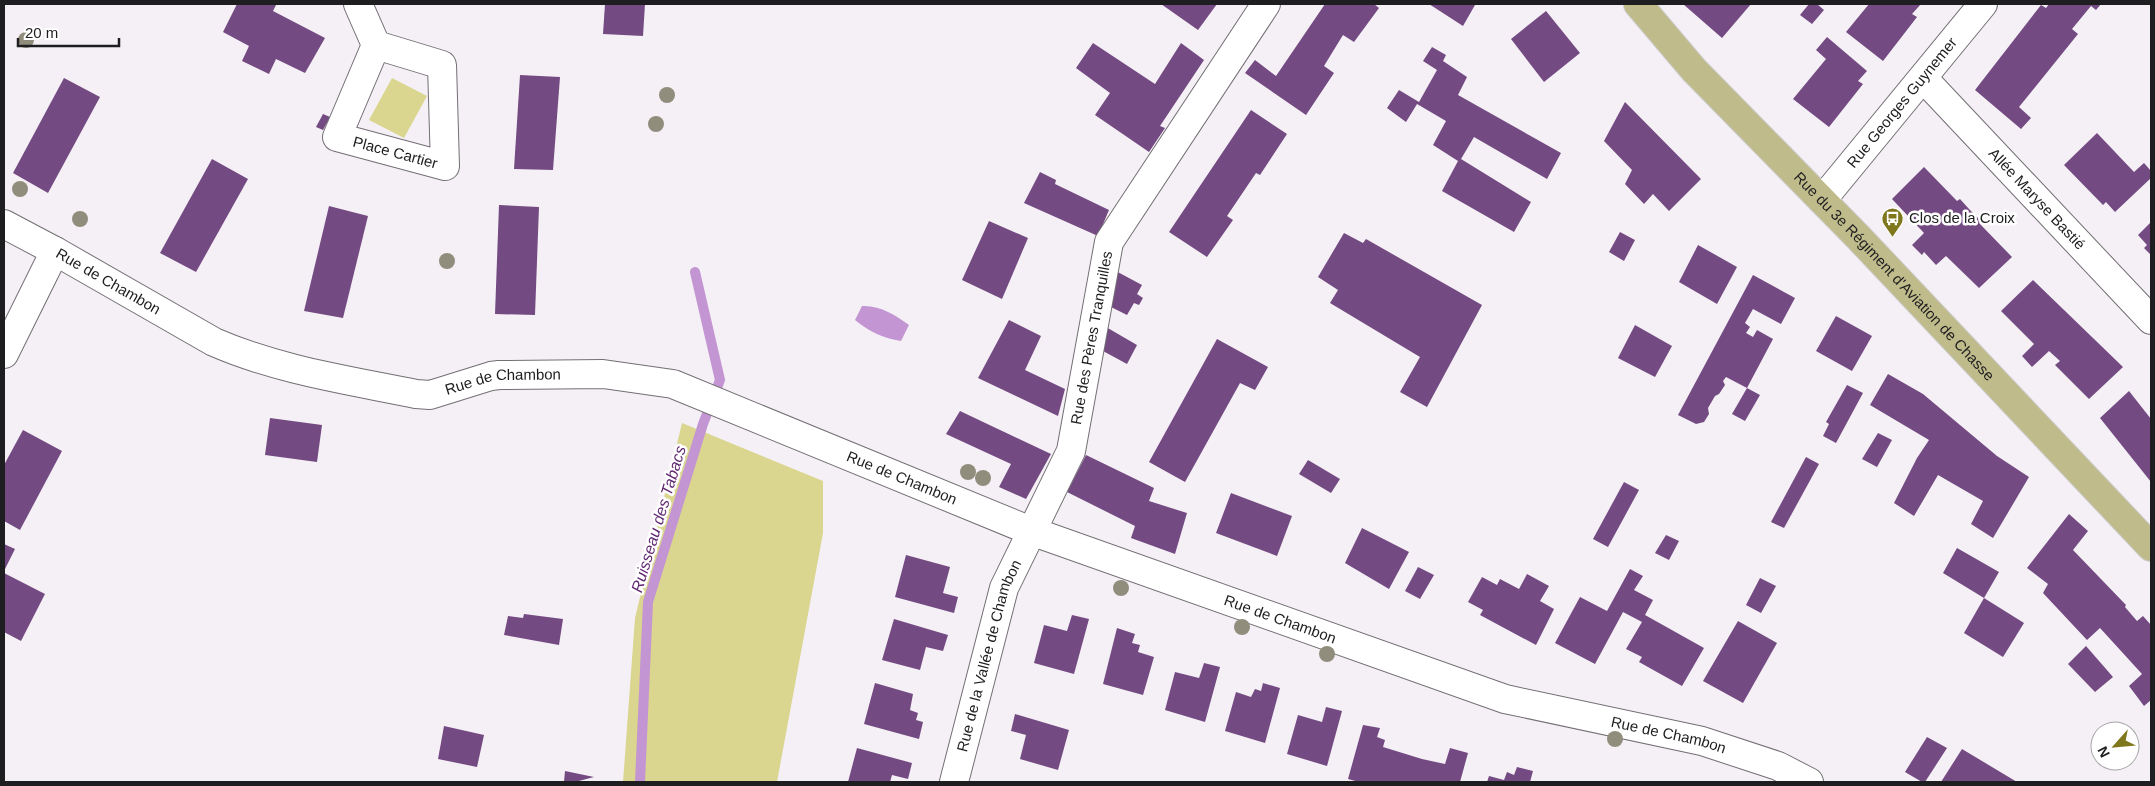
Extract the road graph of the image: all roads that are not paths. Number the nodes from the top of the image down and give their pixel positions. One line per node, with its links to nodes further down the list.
1 (358, 4): 5 (street)
2 (1266, 4): 12 (street, Rue des Pères Tranquilles)
3 (1638, 4): 7 (main road, Rue du 3e Régiment d'Aviation de Chasse)
4 (1983, 4): 6 (street, Rue Georges Guynemer)
5 (376, 44): 5 (street, Place Cartier)
6 (1923, 78): 7 (street, Rue Georges Guynemer); 10 (street, Allée Maryse Bastié)
7 (1822, 200): 13 (main road, Rue du 3e Régiment d'Aviation de Chasse)
8 (4, 224): 9 (street, Rue de Chambon)
9 (56, 251): 11 (street); 12 (street, Rue de Chambon)
10 (2151, 320)
11 (4, 354)
12 (1031, 531): 14 (street, Rue de la Vallée de Chambon); 15 (street, Rue de Chambon)
13 (2151, 547)
14 (954, 782)
15 (1809, 782)

